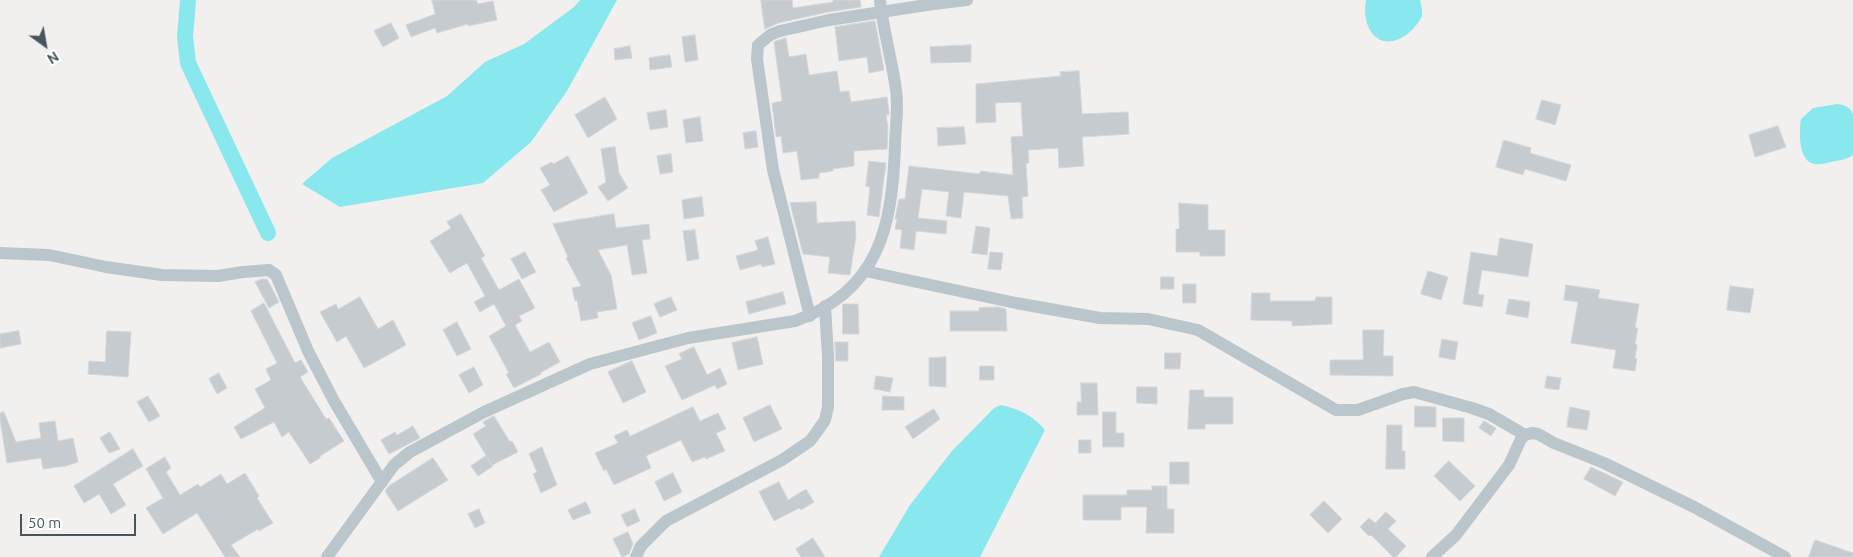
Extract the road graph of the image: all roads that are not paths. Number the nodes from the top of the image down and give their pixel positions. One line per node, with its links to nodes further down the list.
1 (967, 0): 2 (street)
2 (880, 6): 4 (street); 6 (street)
3 (0, 253): 8 (street)
4 (865, 271): 5 (street); 7 (street)
5 (825, 306): 6 (street); 10 (street)
6 (810, 316): 8 (street)
7 (1525, 435): 11 (street); 12 (street)
8 (382, 482): 9 (street)
9 (327, 557)
10 (636, 557)
11 (1432, 557)
12 (1785, 557)

